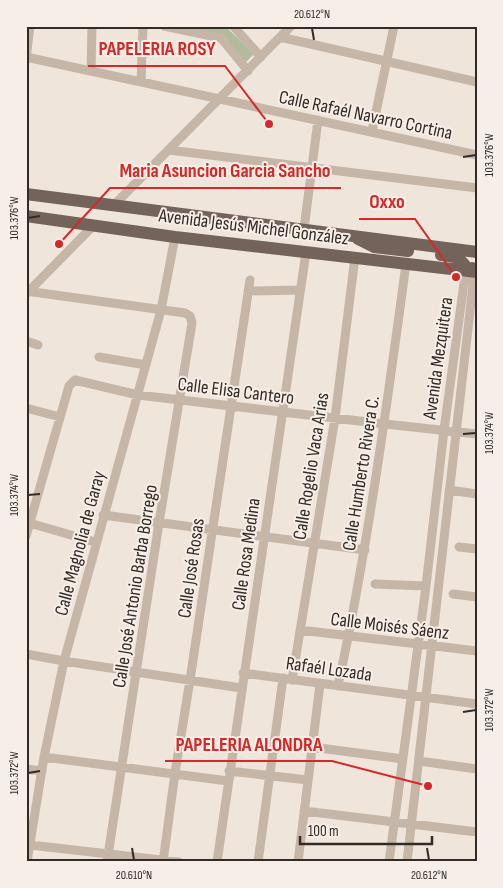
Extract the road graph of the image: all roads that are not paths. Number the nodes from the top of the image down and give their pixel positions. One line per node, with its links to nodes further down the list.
1 (30, 26): 9 (street)
2 (92, 26): 12 (street)
3 (143, 26): 14 (street)
4 (164, 26): 13 (street)
5 (233, 26): 10 (street)
6 (291, 26): 8 (street)
7 (394, 26): 11 (street)
8 (280, 38): 10 (street); 11 (street)
9 (27, 57): 12 (street, Calle Rafaél Navarro Cortina)
10 (261, 57): 13 (street)
11 (387, 61): 15 (street); 18 (street)
12 (90, 71): 14 (street, Calle Rafaél Navarro Cortina)
13 (248, 71): 16 (street)
14 (141, 82): 16 (street, Calle Rafaél Navarro Cortina)
15 (477, 82)
16 (219, 99): 17 (street, Calle Rafaél Navarro Cortina); 19 (street)
17 (318, 120): 18 (street, Calle Rafaél Navarro Cortina); 21 (street)
18 (372, 131): 20 (street, Calle Rafaél Navarro Cortina)
19 (169, 150): 21 (street); 24 (street)
20 (477, 155)
21 (312, 168): 22 (street); 27 (street)
22 (477, 188)
23 (26, 194): 24 (main road, Avenida Jesús Michel González)
24 (113, 206): 27 (main road, Avenida Jesús Michel González)
25 (26, 216): 26 (main road, Avenida Jesús Michel González)
26 (94, 225): 29 (main road, Avenida Jesús Michel González); 38 (street)
27 (304, 229): 28 (main road, Avenida Jesús Michel González)
28 (349, 234): 31 (main road, Avenida Jesús Michel González); 34 (main road)
29 (175, 237): 30 (main road, Avenida Jesús Michel González); 39 (street, Calle Magnolia de Garay)
30 (306, 252): 32 (main road, Avenida Jesús Michel González); 37 (street, Calle Rosa Medina)
31 (477, 252)
32 (356, 257): 33 (main road, Avenida Jesús Michel González); 50 (street, Calle Rogelio Vaca Arias)
33 (406, 264): 34 (main road, Avenida Jesús Michel González); 51 (street, Calle Humberto Rivera C.)
34 (474, 269): 52 (street, Avenida Mezquitera); 53 (street, Avenida Mezquitera)
35 (250, 280): 36 (street, Calle José Rosas)
36 (248, 290): 37 (street); 46 (street, Calle José Rosas)
37 (300, 290): 48 (street, Calle Rosa Medina)
38 (27, 292): 39 (street)
39 (161, 310): 43 (street, Calle Magnolia de Garay); 45 (street, Calle José Antonio Barba Borrego)
40 (26, 341): 41 (street)
41 (38, 345)
42 (99, 357): 43 (street)
43 (146, 365): 44 (street, Calle Magnolia de Garay)
44 (138, 395): 45 (street, Calle Elisa Cantero); 49 (street, Calle Elisa Cantero); 57 (street, Calle Magnolia de Garay)
45 (180, 399): 46 (street, Calle Elisa Cantero); 59 (street, Calle José Antonio Barba Borrego)
46 (232, 405): 48 (street, Calle Elisa Cantero); 60 (street, Calle José Rosas)
47 (26, 408): 49 (street)
48 (282, 412): 50 (street, Calle Elisa Cantero); 62 (street, Calle Rosa Medina)
49 (60, 417): 58 (street)
50 (335, 418): 51 (street, Calle Elisa Cantero); 64 (street, Calle Rogelio Vaca Arias)
51 (385, 424): 52 (street, Calle Elisa Cantero); 67 (street, Calle Humberto Rivera C.)
52 (444, 430): 53 (street, Calle Elisa Cantero); 69 (street, Avenida Mezquitera)
53 (457, 431): 54 (street, Calle Elisa Cantero); 55 (street, Avenida Mezquitera)
54 (477, 434)
55 (450, 490): 56 (street); 75 (street, Avenida Mezquitera)
56 (477, 494)
57 (103, 515): 59 (street); 63 (street, Calle Magnolia de Garay)
58 (28, 523): 61 (street); 63 (street)
59 (159, 523): 60 (street); 79 (street, Calle José Antonio Barba Borrego)
60 (212, 530): 62 (street); 82 (street, Calle José Rosas)
61 (26, 536)
62 (264, 536): 64 (street); 80 (street, Calle Rosa Medina)
63 (96, 542): 78 (street, Calle Magnolia de Garay)
64 (314, 543): 67 (street); 72 (street, Calle Rogelio Vaca Arias)
65 (459, 547): 66 (street)
66 (477, 549)
67 (365, 550): 73 (street, Calle Humberto Rivera C.)
68 (375, 584): 69 (street)
69 (426, 586): 74 (street, Avenida Mezquitera)
70 (453, 594): 71 (street)
71 (477, 597)
72 (300, 630): 73 (street, Calle Moisés Sáenz); 81 (street, Calle Rogelio Vaca Arias)
73 (348, 636): 74 (street, Calle Moisés Sáenz); 84 (street, Calle Humberto Rivera C.)
74 (417, 644): 75 (street, Calle Moisés Sáenz); 86 (street, Avenida Mezquitera)
75 (432, 646): 76 (street, Calle Moisés Sáenz); 87 (street, Avenida Mezquitera)
76 (477, 651)
77 (26, 654): 78 (street)
78 (64, 661): 79 (street); 90 (street, Calle Magnolia de Garay)
79 (136, 672): 82 (street); 93 (street, Calle José Antonio Barba Borrego)
80 (244, 673): 81 (street, Rafaél Lozada); 85 (street, Calle Rosa Medina)
81 (287, 679): 83 (street, Rafaél Lozada); 99 (street, Calle Rogelio Vaca Arias)
82 (190, 680): 85 (street); 97 (street, Calle José Rosas)
83 (320, 684): 84 (street, Rafaél Lozada); 89 (street)
84 (338, 686): 86 (street, Rafaél Lozada)
85 (242, 688): 98 (street, Calle Rosa Medina)
86 (411, 695): 87 (street, Rafaél Lozada); 91 (street, Avenida Mezquitera)
87 (427, 697): 88 (street, Rafaél Lozada); 92 (street, Avenida Mezquitera)
88 (477, 704)
89 (312, 747): 91 (street); 100 (street)
90 (44, 757): 93 (street); 96 (street, Calle Magnolia de Garay)
91 (403, 759): 102 (street, Avenida Mezquitera)
92 (419, 761): 95 (street); 103 (street, Avenida Mezquitera)
93 (122, 768): 97 (street); 106 (street, Calle José Antonio Barba Borrego)
94 (26, 769): 96 (street)
95 (477, 769)
96 (42, 771): 105 (street, Calle Magnolia de Garay)
97 (175, 773): 98 (street); 107 (street, Calle José Rosas)
98 (229, 776): 99 (street); 110 (street, Calle Rosa Medina)
99 (269, 776): 100 (street); 111 (street, Calle Rogelio Vaca Arias)
100 (308, 780): 101 (street)
101 (304, 811): 102 (street); 112 (street)
102 (395, 822): 103 (street); 113 (street, Avenida Mezquitera)
103 (410, 824): 104 (street); 114 (street, Avenida Mezquitera)
104 (477, 832)
105 (30, 844): 106 (street); 108 (street, Calle Magnolia de Garay)
106 (107, 858): 107 (street)
107 (163, 861): 109 (street)
108 (28, 862)
109 (179, 862)
110 (217, 862)
111 (258, 862)
112 (298, 862)
113 (389, 862)
114 (407, 862)

